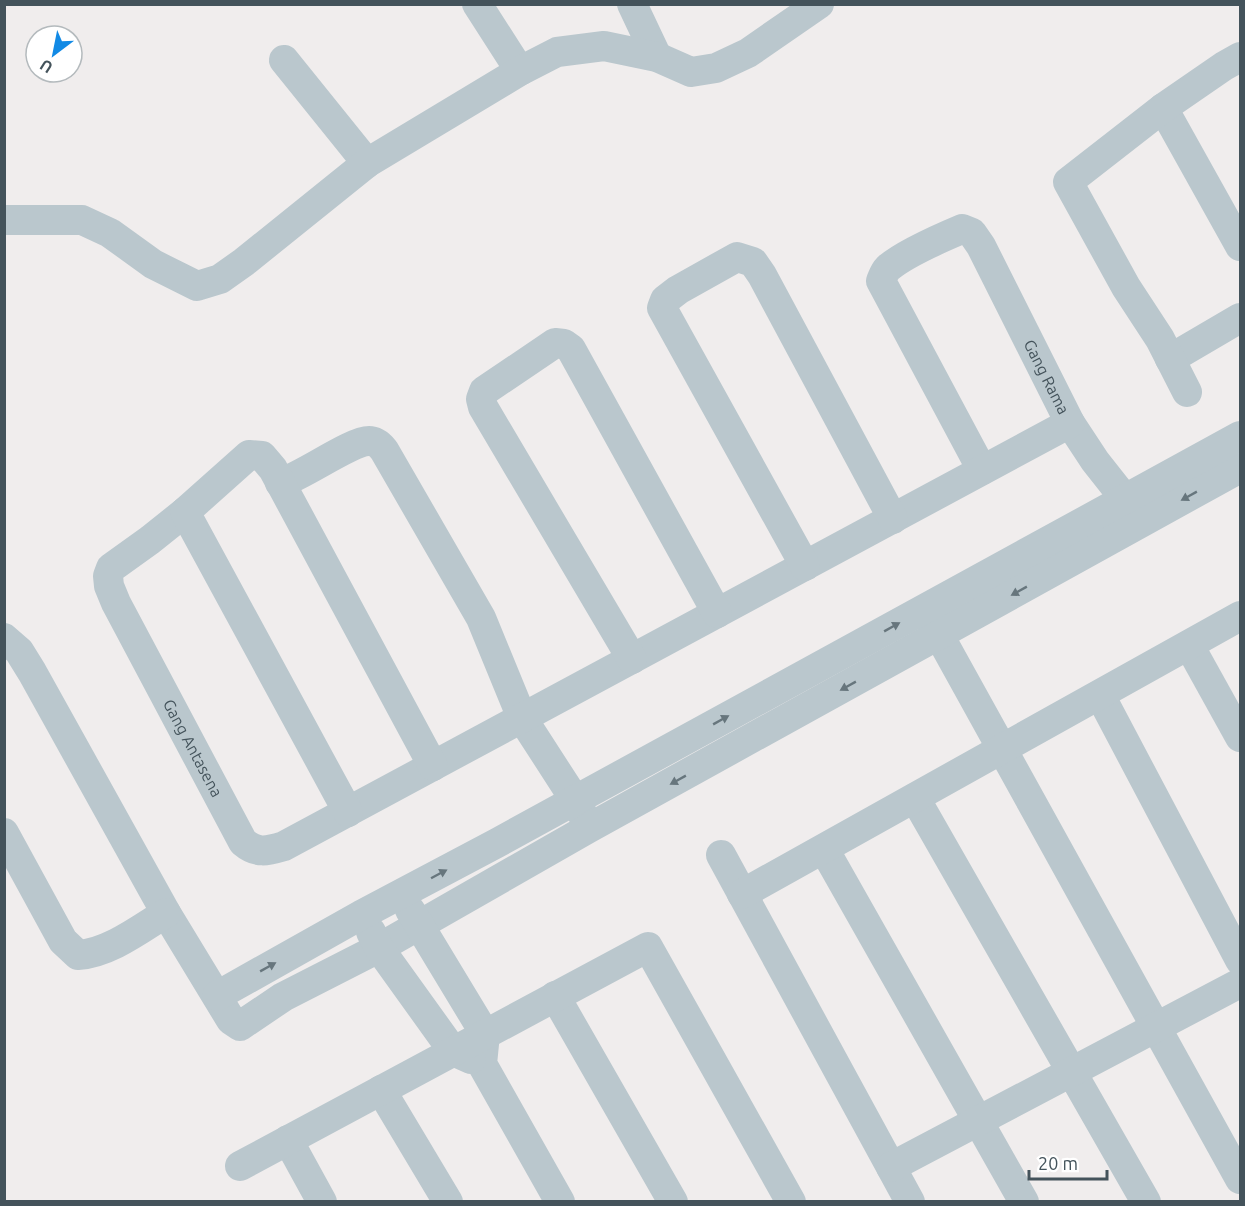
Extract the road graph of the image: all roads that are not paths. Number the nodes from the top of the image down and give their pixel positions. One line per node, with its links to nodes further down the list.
1 (477, 4): 7 (street)
2 (632, 4): 4 (street)
3 (819, 4): 4 (street)
4 (657, 57): 7 (street)
5 (1240, 57): 8 (street)
6 (284, 60): 9 (street)
7 (520, 71): 9 (street)
8 (1163, 108): 11 (street); 13 (street)
9 (367, 163): 10 (street)
10 (4, 220)
11 (1240, 246)
12 (1240, 318): 13 (street)
13 (1170, 359): 14 (street)
14 (1187, 392)
15 (1070, 423): 18 (street); 18 (street, Gang Rama); 20 (street, Gang Rama)
16 (1240, 436): 20 (street)
17 (1240, 468): 27 (street, one-way to 27)
18 (982, 470): 22 (street)
19 (280, 483): 21 (street, Gang Antasena); 32 (street); 35 (street)
20 (1125, 499): 24 (street)
21 (185, 512): 38 (street); 38 (street, Gang Antasena)
22 (892, 519): 23 (street); 23 (street)
23 (805, 566): 25 (street)
24 (924, 609): 27 (street); 37 (street, one-way to 24)
25 (717, 613): 30 (street); 30 (street)
26 (1240, 616): 29 (street)
27 (939, 636): 34 (street); 39 (street, one-way to 39)
28 (4, 638): 45 (street)
29 (1189, 645): 31 (street); 33 (street)
30 (632, 659): 32 (street)
31 (1100, 695): 34 (street); 49 (street)
32 (522, 718): 35 (street); 37 (street)
33 (1240, 737)
34 (1002, 749): 36 (street); 53 (street)
35 (433, 766): 38 (street)
36 (915, 798): 41 (street); 57 (street)
37 (575, 800): 39 (street); 43 (street, one-way to 37)
38 (348, 812)
39 (589, 828): 47 (street)
40 (4, 833): 45 (street)
41 (824, 849): 44 (street); 59 (street)
42 (721, 855): 44 (street)
43 (401, 894): 46 (street); 47 (street)
44 (742, 894): 62 (street)
45 (166, 913): 51 (street)
46 (361, 915): 48 (street); 51 (street, one-way to 46)
47 (418, 926): 48 (street); 54 (street)
48 (379, 948): 51 (street); 55 (street)
49 (1240, 960)
50 (1240, 983): 53 (street)
51 (217, 996)
52 (555, 996): 54 (street); 67 (street); 68 (street)
53 (1156, 1027): 57 (street); 63 (street)
54 (485, 1034): 55 (street); 56 (street)
55 (453, 1051): 56 (street); 58 (street)
56 (482, 1064): 66 (street)
57 (1072, 1072): 59 (street); 71 (street)
58 (381, 1090): 60 (street); 65 (street)
59 (978, 1121): 62 (street); 70 (street)
60 (288, 1140): 61 (street); 64 (street)
61 (240, 1166)
62 (891, 1167): 69 (street)
63 (1240, 1179)
64 (322, 1202)
65 (448, 1202)
66 (560, 1202)
67 (673, 1202)
68 (791, 1202)
69 (910, 1202)
70 (1024, 1202)
71 (1146, 1202)

